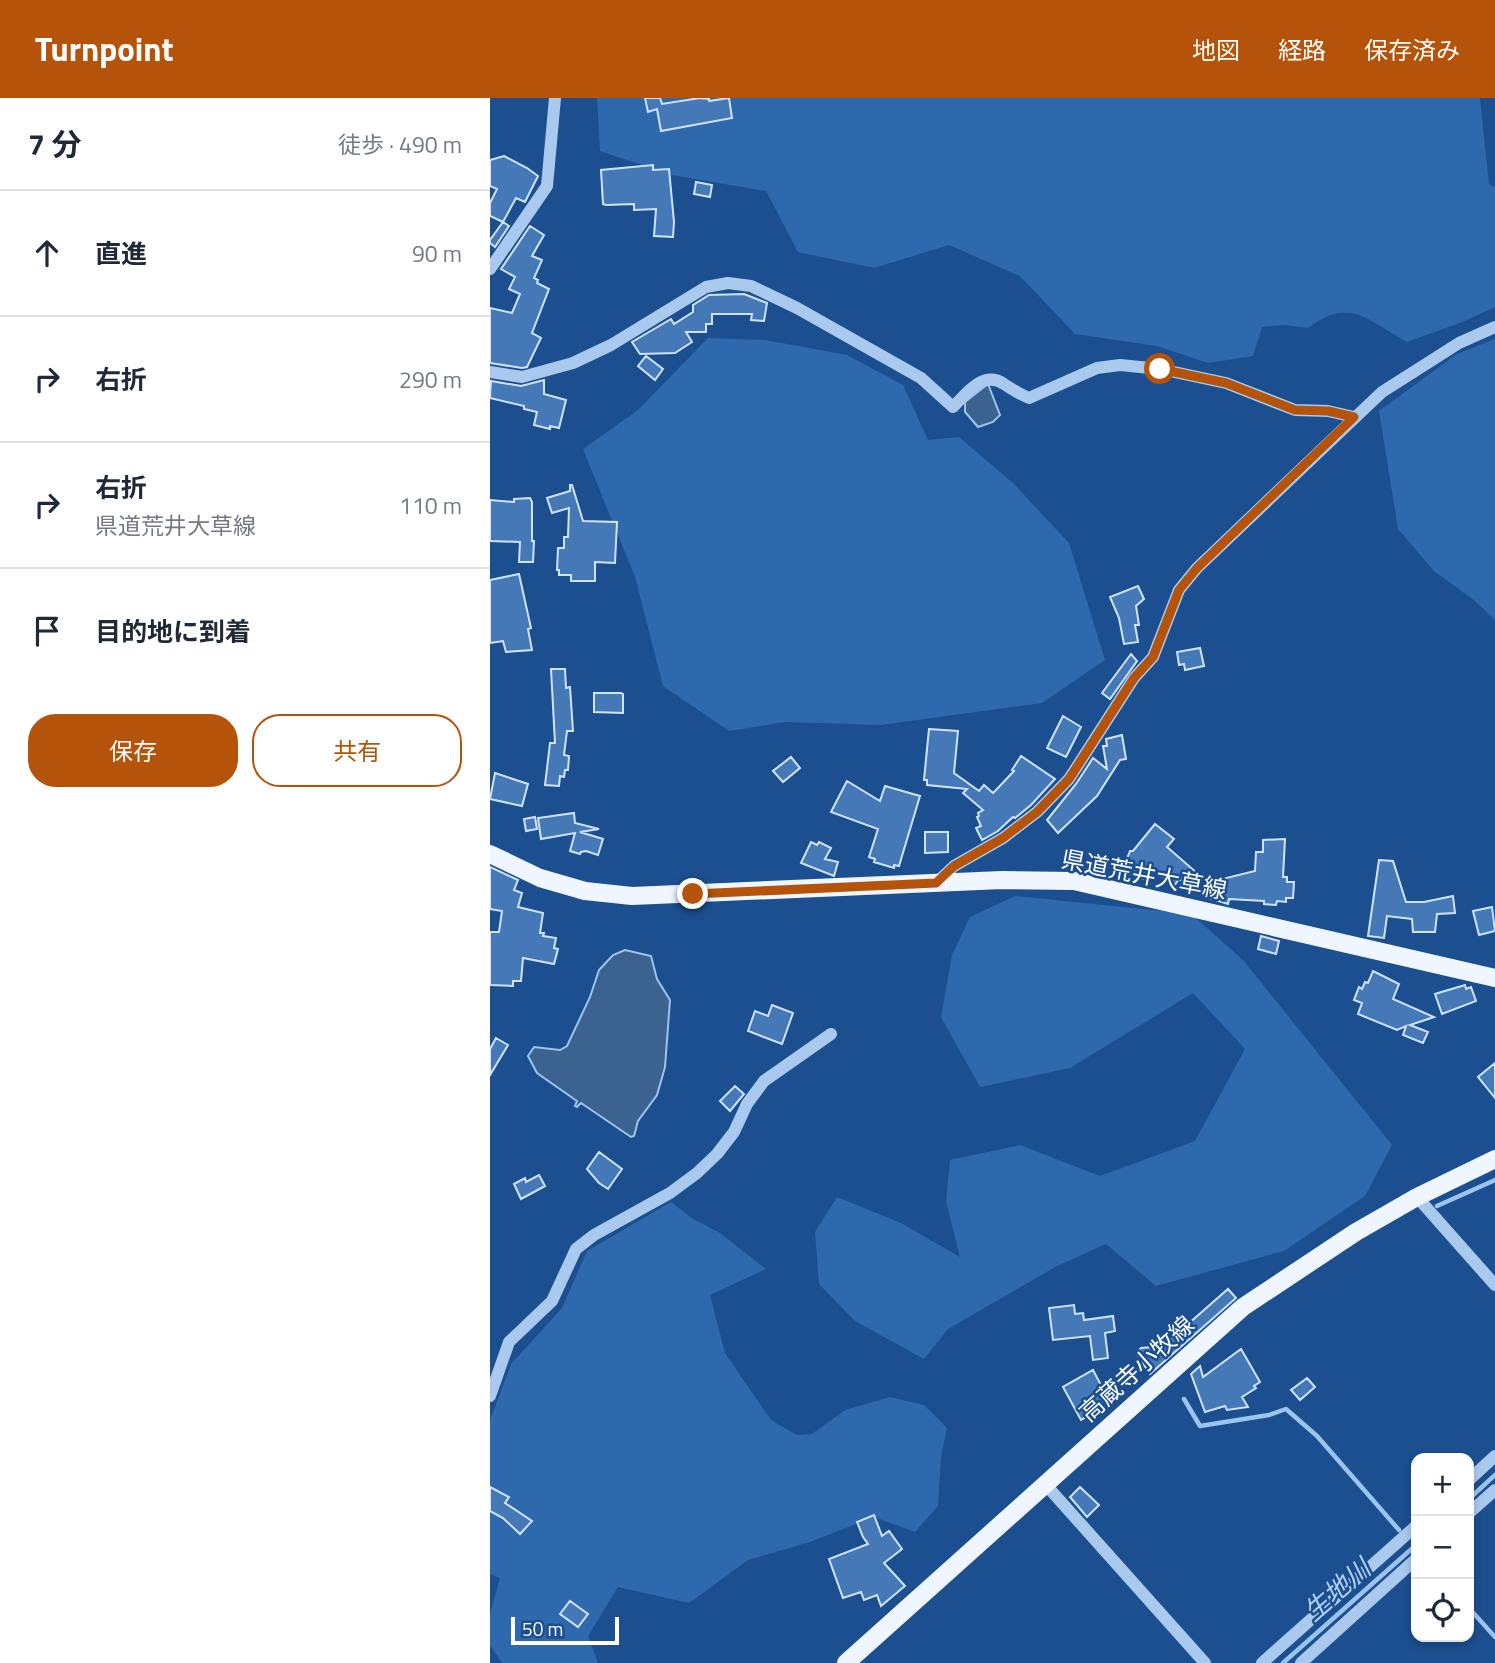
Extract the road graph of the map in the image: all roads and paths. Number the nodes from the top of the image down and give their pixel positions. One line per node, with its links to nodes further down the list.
1 (555, 98): 2 (street)
2 (490, 269)
3 (1495, 327): 5 (street)
4 (490, 372): 5 (street)
5 (1354, 417): 7 (street)
6 (490, 854): 7 (main road, 県道荒井大草線)
7 (936, 883): 8 (main road, 県道荒井大草線)
8 (1495, 978)
9 (831, 1034): 13 (street)
10 (1495, 1159): 11 (main road, 高蔵寺小牧線)
11 (1417, 1197): 12 (street); 16 (main road, 高蔵寺小牧線)
12 (1495, 1285)
13 (490, 1396)
14 (1495, 1456): 15 (street)
15 (1474, 1475)
16 (1046, 1485): 21 (main road, 高蔵寺小牧線); 22 (street)
17 (1495, 1490): 18 (street)
18 (1474, 1509)
19 (1411, 1530): 23 (street)
20 (1411, 1564): 24 (street)
21 (846, 1663)
22 (1205, 1663)
23 (1262, 1663)
24 (1301, 1663)

